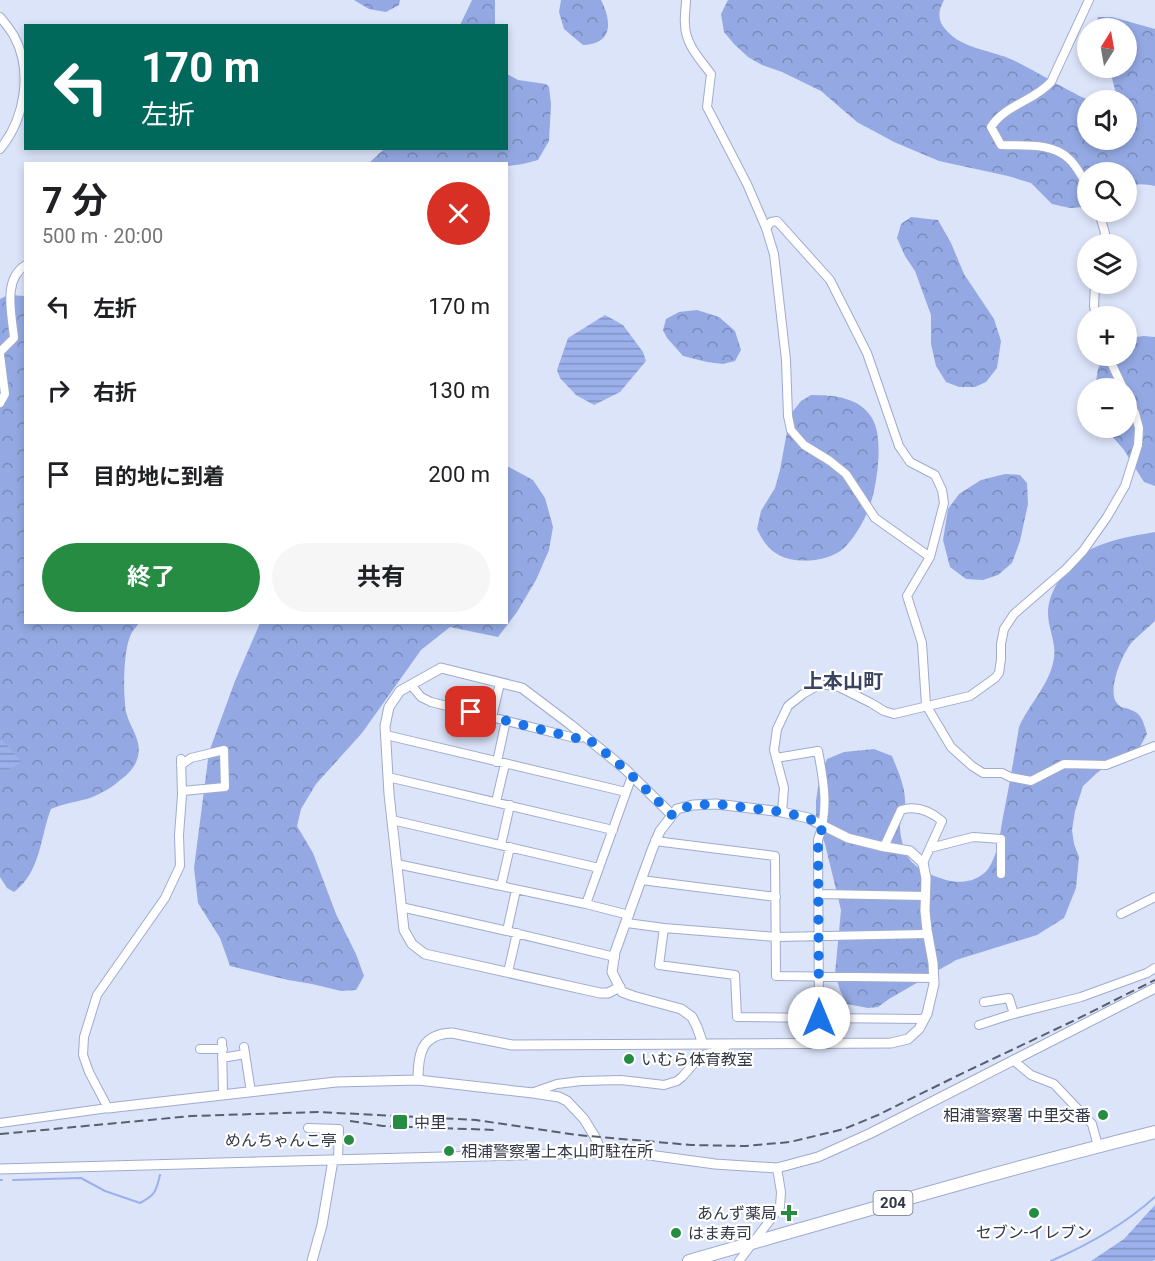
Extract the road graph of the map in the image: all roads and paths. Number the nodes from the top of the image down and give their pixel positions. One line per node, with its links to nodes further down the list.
1 (686, 0): 8 (street)
2 (1089, 0): 7 (street)
3 (0, 17): 4 (street)
4 (24, 68)
5 (24, 85): 6 (street)
6 (0, 149)
7 (1077, 170)
8 (766, 228): 13 (street); 13 (street)
9 (24, 267): 10 (street)
10 (0, 354): 11 (street)
11 (0, 403)
12 (1137, 418): 16 (street)
13 (930, 557): 16 (street)
14 (500, 682): 15 (street); 17 (street); 20 (street)
15 (411, 685): 17 (street); 19 (street)
16 (926, 705): 21 (street); 22 (street)
17 (492, 717): 18 (street)
18 (506, 720): 20 (street); 23 (street)
19 (386, 735): 23 (street); 25 (street)
20 (586, 737): 24 (street)
21 (1155, 746)
22 (776, 758): 30 (street); 33 (street)
23 (501, 763): 27 (street); 28 (street)
24 (632, 776): 27 (street); 31 (street)
25 (388, 777): 28 (street); 32 (street)
26 (182, 792): 26 (street); 82 (street)
27 (626, 792): 34 (street)
28 (496, 802): 29 (street)
29 (510, 805): 34 (street); 36 (street)
30 (782, 812): 31 (street); 33 (street)
31 (672, 815): 35 (street)
32 (392, 820): 36 (street); 41 (street)
33 (823, 826): 38 (street); 47 (street)
34 (613, 830): 42 (street)
35 (656, 841): 44 (street); 49 (street)
36 (501, 845): 37 (street)
37 (510, 847): 42 (street); 45 (street)
38 (884, 847): 39 (street); 40 (street)
39 (930, 848): 40 (street); 43 (street)
40 (923, 863): 48 (street)
41 (397, 864): 45 (street); 52 (street)
42 (599, 868): 51 (street)
43 (1001, 874)
44 (641, 880): 49 (street); 54 (street)
45 (501, 886): 46 (street)
46 (516, 890): 51 (street); 56 (street)
47 (819, 894): 48 (street); 60 (street)
48 (926, 896): 58 (street)
49 (776, 897): 59 (street)
50 (1155, 897): 53 (street)
51 (586, 904): 54 (street)
52 (400, 907): 56 (street); 63 (street)
53 (1121, 914)
54 (628, 919): 55 (street); 61 (street)
55 (664, 928): 59 (street); 70 (street)
56 (507, 931): 57 (street)
57 (517, 933): 61 (street); 63 (street)
58 (927, 934): 60 (street); 65 (street)
59 (776, 937): 60 (street); 64 (street)
60 (819, 937): 64 (street)
61 (615, 957): 66 (street)
62 (1155, 968): 69 (street)
63 (508, 972): 66 (street)
64 (819, 977): 65 (street); 70 (street)
65 (934, 978): 71 (street)
66 (620, 987): 73 (street)
67 (1155, 988): 77 (street)
68 (984, 1002): 69 (street)
69 (1014, 1014): 72 (street)
70 (819, 1018): 71 (street)
71 (924, 1019): 74 (street)
72 (979, 1025)
73 (703, 1044): 74 (street); 78 (street)
74 (729, 1044): 80 (street)
75 (200, 1049): 76 (street)
76 (222, 1058): 79 (street); 81 (street)
77 (1013, 1060): 87 (street); 90 (street)
78 (418, 1080): 79 (street); 80 (street)
79 (250, 1092): 81 (street)
80 (533, 1093): 88 (street)
81 (223, 1095): 82 (street)
82 (108, 1108): 83 (street)
83 (0, 1123)
84 (308, 1128): 89 (street)
85 (1155, 1128): 87 (highway, 204)
86 (1155, 1132): 87 (highway, 204)
87 (1098, 1146): 92 (highway, 204)
88 (601, 1152): 89 (street); 90 (street)
89 (335, 1160): 91 (street); 93 (street)
90 (777, 1168): 92 (street)
91 (0, 1170)
92 (753, 1243): 94 (highway, 204); 95 (street)
93 (312, 1261)
94 (688, 1261)
95 (739, 1261)

